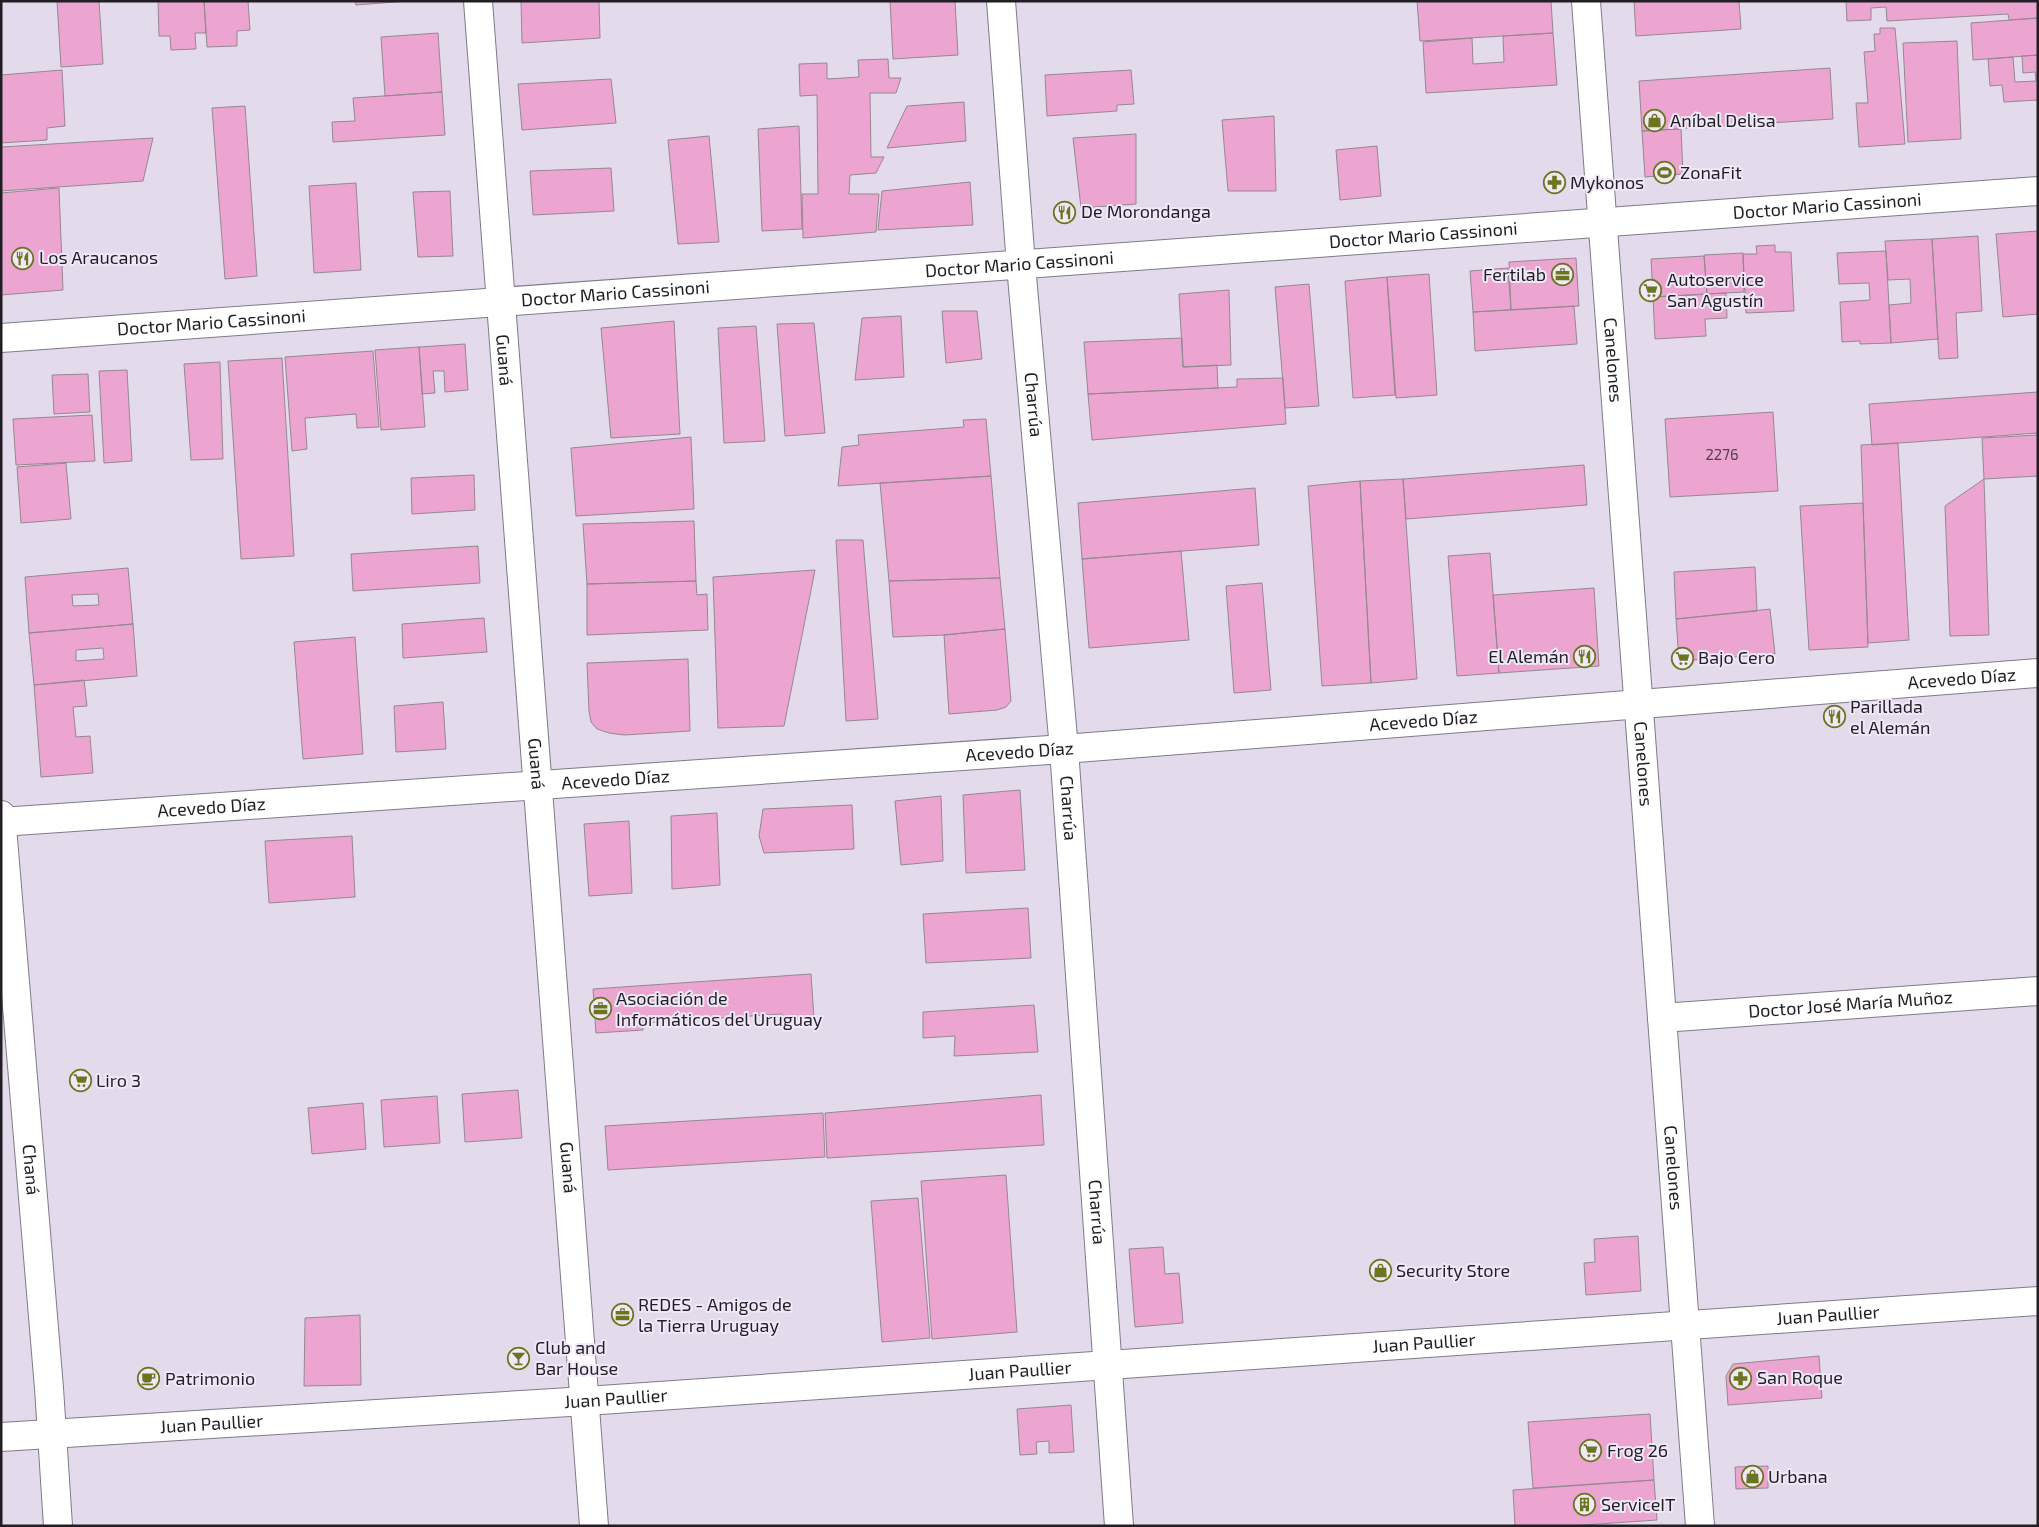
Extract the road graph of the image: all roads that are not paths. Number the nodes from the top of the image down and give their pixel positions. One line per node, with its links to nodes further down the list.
1 (478, 1): 7 (street, Guaná)
2 (1001, 1): 6 (street, Charrúa)
3 (1586, 1): 5 (street, Canelones)
4 (2038, 191): 5 (street, Doctor Mario Cassinoni)
5 (1602, 223): 6 (street, Doctor Mario Cassinoni); 10 (street, Canelones)
6 (1021, 265): 7 (street, Doctor Mario Cassinoni); 11 (street, Charrúa)
7 (498, 302): 8 (street, Doctor Mario Cassinoni); 12 (street, Guaná)
8 (1, 338)
9 (2038, 673): 10 (street, Acevedo Díaz)
10 (1638, 704): 11 (street, Acevedo Díaz); 16 (street, Canelones)
11 (1064, 749): 12 (street, Acevedo Díaz); 19 (street, Charrúa)
12 (538, 784): 14 (street, Acevedo Díaz); 20 (street, Guaná)
13 (1, 815): 14 (street, Chaná)
14 (1, 822): 21 (street, Chaná)
15 (2038, 991): 16 (street, Doctor José María Muñoz)
16 (1662, 1018): 18 (street, Canelones)
17 (2038, 1301): 18 (street, Juan Paullier)
18 (1685, 1327): 19 (street, Juan Paullier); 26 (street, Canelones)
19 (1106, 1365): 20 (street, Juan Paullier); 25 (street, Charrúa)
20 (586, 1401): 21 (street, Juan Paullier); 24 (street, Guaná)
21 (51, 1434): 22 (street, Juan Paullier); 23 (street, Chaná)
22 (1, 1437)
23 (58, 1526)
24 (594, 1526)
25 (1119, 1526)
26 (1700, 1526)

